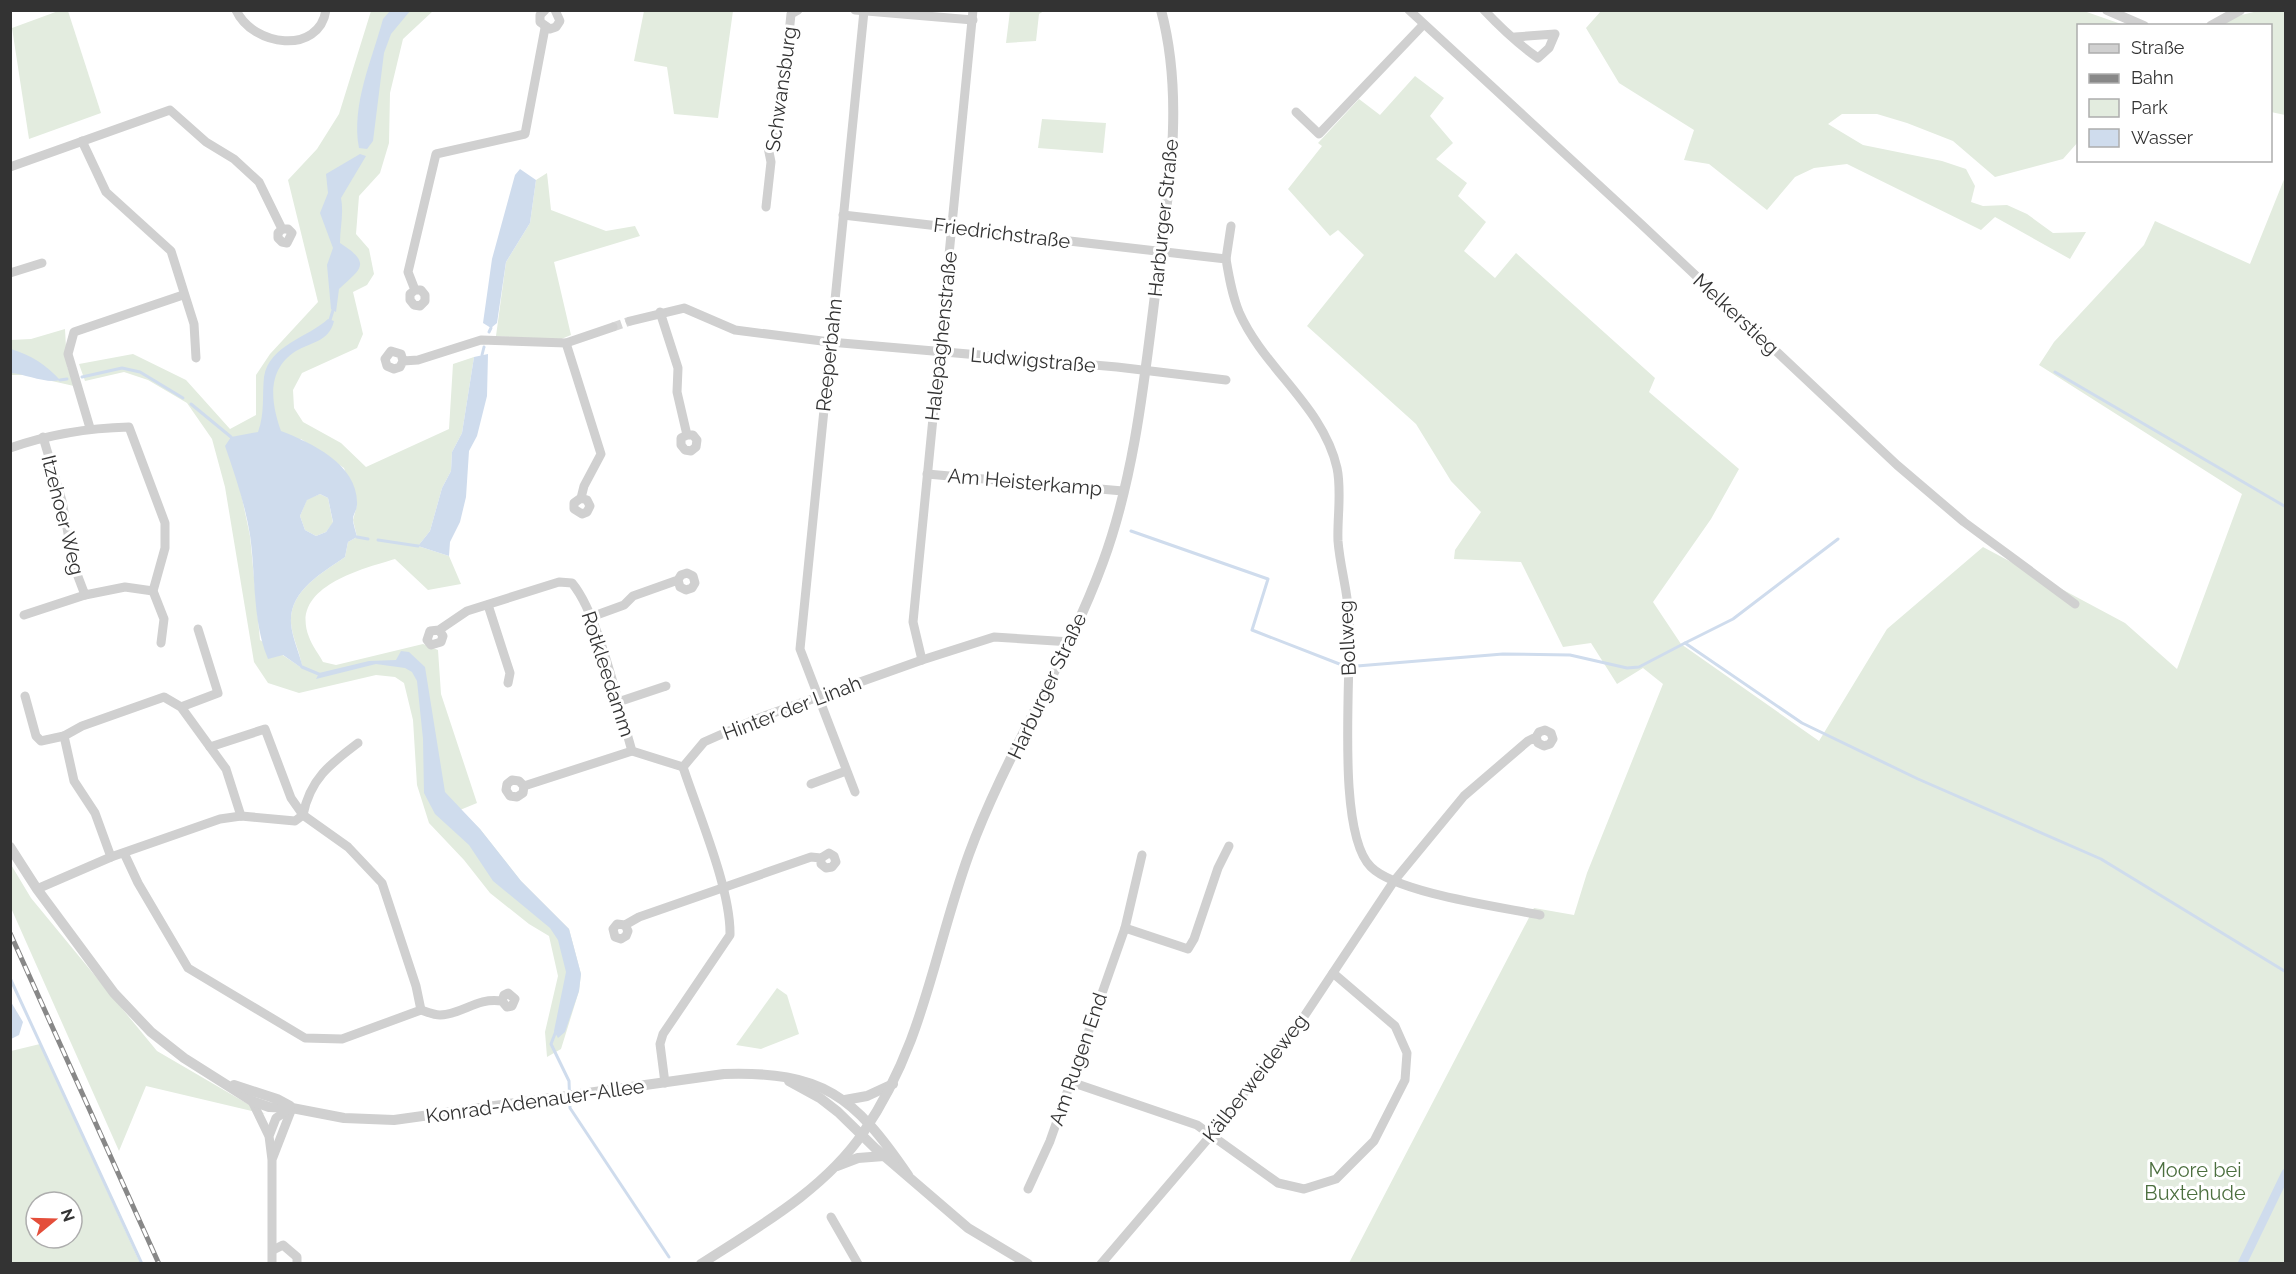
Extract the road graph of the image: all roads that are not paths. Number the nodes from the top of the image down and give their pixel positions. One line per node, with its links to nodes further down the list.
1 (236, 10): 2 (street)
2 (326, 10)
3 (544, 10): 16 (street)
4 (555, 10): 16 (street)
5 (798, 10): 21 (street, Schwansburg)
6 (1161, 10): 26 (street, Harburger Straße)
7 (1409, 10): 15 (street, Melkerstieg)
8 (1484, 10): 17 (street)
9 (2107, 10): 13 (street)
10 (2240, 10): 14 (street)
11 (860, 11): 12 (street); 22 (street, Reeperbahn)
12 (973, 15): 24 (street, Halepaghenstraße)
13 (2139, 24)
14 (2215, 24)
15 (1423, 25): 18 (street); 52 (street, Melkerstieg)
16 (545, 28): 30 (street)
17 (1515, 37)
18 (1296, 112)
19 (82, 141): 20 (street); 25 (street); 31 (street)
20 (10, 167)
21 (766, 207)
22 (843, 215): 24 (street, Friedrichstraße); 35 (street, Reeperbahn)
23 (1231, 226): 27 (street, Bollweg)
24 (952, 228): 26 (street, Friedrichstraße); 37 (street, Halepaghenstraße)
25 (282, 229)
26 (1160, 252): 27 (street); 40 (street, Harburger Straße)
27 (1226, 259): 85 (street, Bollweg)
28 (42, 263): 29 (street)
29 (10, 273)
30 (415, 290)
31 (183, 295): 38 (street); 42 (street)
32 (660, 312): 33 (street, Ludwigstraße); 35 (street, Ludwigstraße); 43 (street)
33 (630, 321)
34 (613, 327): 36 (street)
35 (830, 342): 37 (street, Ludwigstraße); 64 (street, Reeperbahn)
36 (566, 343): 39 (street); 48 (street)
37 (939, 351): 40 (street, Ludwigstraße); 46 (street, Halepaghenstraße)
38 (196, 358)
39 (403, 361)
40 (1145, 370): 41 (street, Ludwigstraße); 47 (street, Harburger Straße)
41 (1226, 380)
42 (90, 428): 44 (street); 50 (street)
43 (687, 435)
44 (43, 437): 45 (street); 51 (street, Itzehoer Weg)
45 (10, 448)
46 (927, 474): 47 (street, Am Heisterkamp); 60 (street, Halepaghenstraße)
47 (1123, 491): 59 (street, Harburger Straße)
48 (581, 498)
49 (678, 580): 55 (street)
50 (153, 591): 51 (street, Itzehoer Weg); 58 (street)
51 (85, 595): 54 (street)
52 (2075, 604)
53 (488, 605): 55 (street, Rotkleedamm); 57 (street); 61 (street)
54 (24, 615)
55 (591, 617): 65 (street, Rotkleedamm)
56 (198, 629): 66 (street)
57 (439, 630)
58 (161, 642)
59 (1071, 642): 60 (street, Hinter der Linah); 98 (street, Harburger Straße)
60 (922, 660): 64 (street, Hinter der Linah)
61 (508, 683)
62 (666, 686): 65 (street)
63 (25, 696): 67 (street)
64 (817, 697): 72 (street, Hinter der Linah); 73 (street, Reeperbahn)
65 (618, 702): 71 (street, Rotkleedamm)
66 (181, 707): 67 (street); 70 (street)
67 (64, 736): 83 (street)
68 (1536, 737): 85 (street, Kälberweideweg)
69 (358, 743): 77 (street)
70 (210, 747): 77 (street); 78 (street)
71 (632, 751): 72 (street, Rotkleedamm); 75 (street)
72 (683, 767): 86 (street)
73 (846, 771): 74 (street); 76 (street, Reeperbahn)
74 (811, 784)
75 (524, 786)
76 (855, 792)
77 (303, 815): 78 (street); 93 (street)
78 (241, 816): 81 (street)
79 (1229, 846): 90 (street)
80 (10, 847): 87 (street, Konrad-Adenauer-Allee)
81 (124, 853): 83 (street); 93 (street)
82 (1142, 855): 90 (street, Am Rugen End)
83 (111, 857): 87 (street)
84 (821, 858): 86 (street)
85 (1394, 881): 88 (street, Bollweg); 91 (street, Kälberweideweg)
86 (723, 887): 89 (street); 97 (street)
87 (37, 890): 95 (street, Konrad-Adenauer-Allee)
88 (1540, 915)
89 (625, 926)
90 (1125, 928): 96 (street, Am Rugen End)
91 (1333, 973): 103 (street, Kälberweideweg); 103 (street)
92 (502, 1000): 93 (street)
93 (421, 1010)
94 (778, 1076): 97 (street, Konrad-Adenauer-Allee); 99 (street, Konrad-Adenauer-Allee); 104 (street, Konrad-Adenauer-Allee)
95 (220, 1081): 100 (street, Konrad-Adenauer-Allee); 101 (street, Konrad-Adenauer-Allee)
96 (1071, 1082): 103 (street); 110 (street, Am Rugen End)
97 (665, 1083): 101 (street, Konrad-Adenauer-Allee)
98 (893, 1083): 99 (street); 102 (street, Harburger Straße)
99 (845, 1100): 102 (street, Konrad-Adenauer-Allee)
100 (252, 1101): 101 (street, Konrad-Adenauer-Allee); 105 (street)
101 (292, 1108): 105 (street); 107 (street)
102 (869, 1123): 104 (street, Harburger Straße); 109 (street, Konrad-Adenauer-Allee)
103 (1212, 1134): 120 (street, Kälberweideweg)
104 (862, 1135): 106 (street, Konrad-Adenauer-Allee); 108 (street, Harburger Straße)
105 (269, 1136): 107 (street)
106 (884, 1156): 108 (street); 109 (street, Konrad-Adenauer-Allee)
107 (272, 1160): 112 (street)
108 (831, 1169): 117 (street, Harburger Straße)
109 (908, 1175): 119 (street)
110 (1028, 1189)
111 (831, 1216): 118 (street)
112 (272, 1232): 113 (street); 114 (street)
113 (283, 1245): 114 (street); 116 (street)
114 (273, 1250): 115 (street)
115 (272, 1263)
116 (297, 1263)
117 (701, 1263)
118 (858, 1263)
119 (1028, 1263)
120 (1101, 1263)

